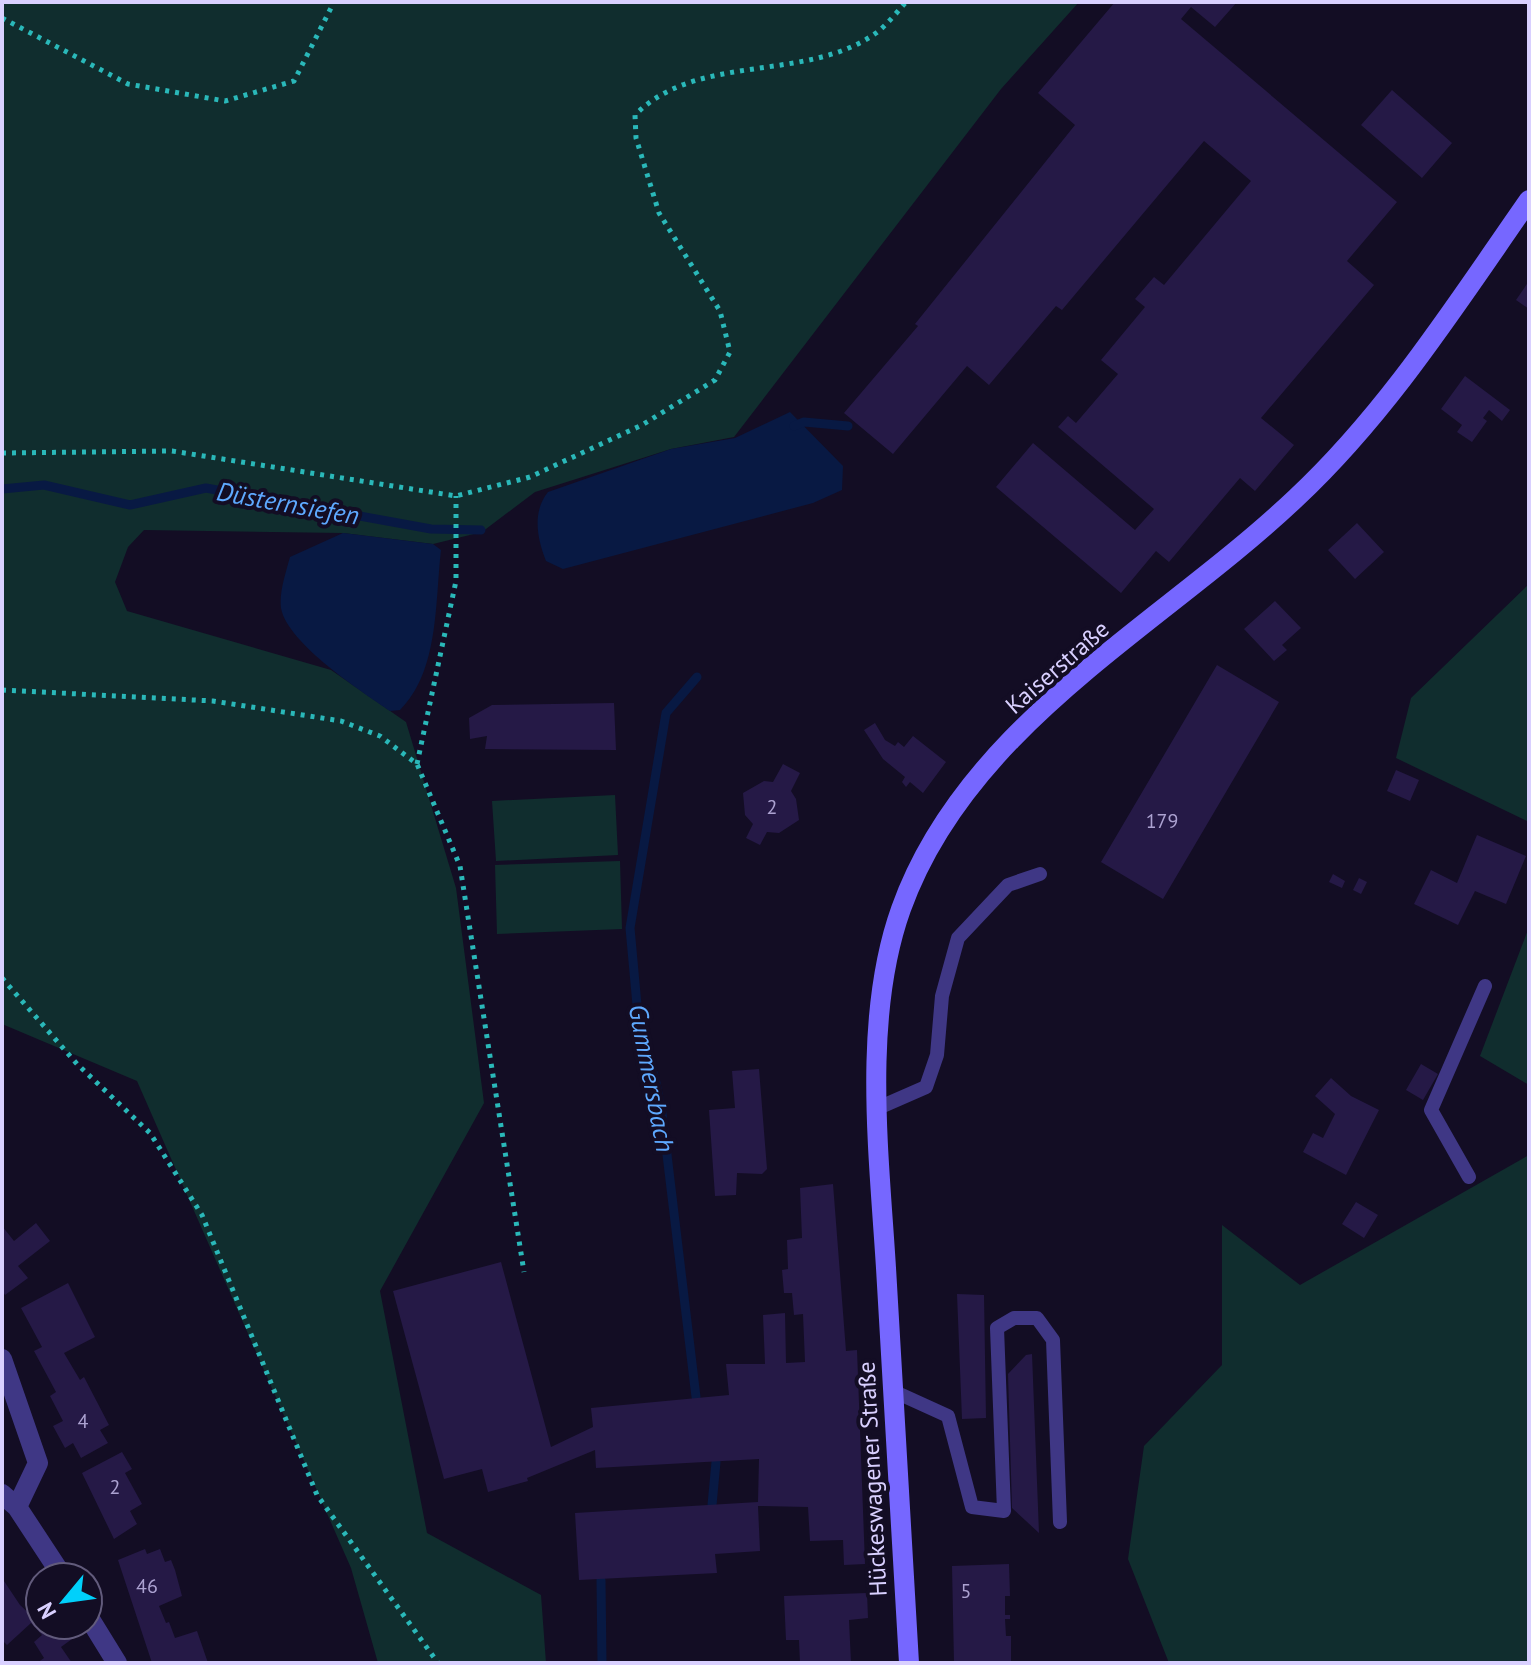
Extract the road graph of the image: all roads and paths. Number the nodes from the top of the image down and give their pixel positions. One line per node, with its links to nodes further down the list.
1 (334, 2): 3 (path)
2 (906, 2): 6 (path)
3 (2, 18)
4 (1529, 200): 12 (street, Kaiserstraße)
5 (2, 453): 6 (path)
6 (456, 496): 8 (path)
7 (2, 690): 8 (path)
8 (417, 764): 14 (path)
9 (1040, 874): 12 (lane)
10 (2, 978): 23 (path)
11 (1485, 986): 13 (lane)
12 (878, 1108): 15 (street, Kaiserstraße)
13 (1469, 1177)
14 (524, 1272)
15 (887, 1291): 17 (street, Hückeswagener Straße)
16 (2, 1359): 18 (street)
17 (893, 1391): 19 (lane); 24 (street, Hückeswagener Straße)
18 (9, 1500): 20 (street)
19 (1060, 1522)
20 (52, 1561)
21 (103, 1641): 22 (street)
22 (117, 1663)
23 (438, 1663)
24 (909, 1663)

